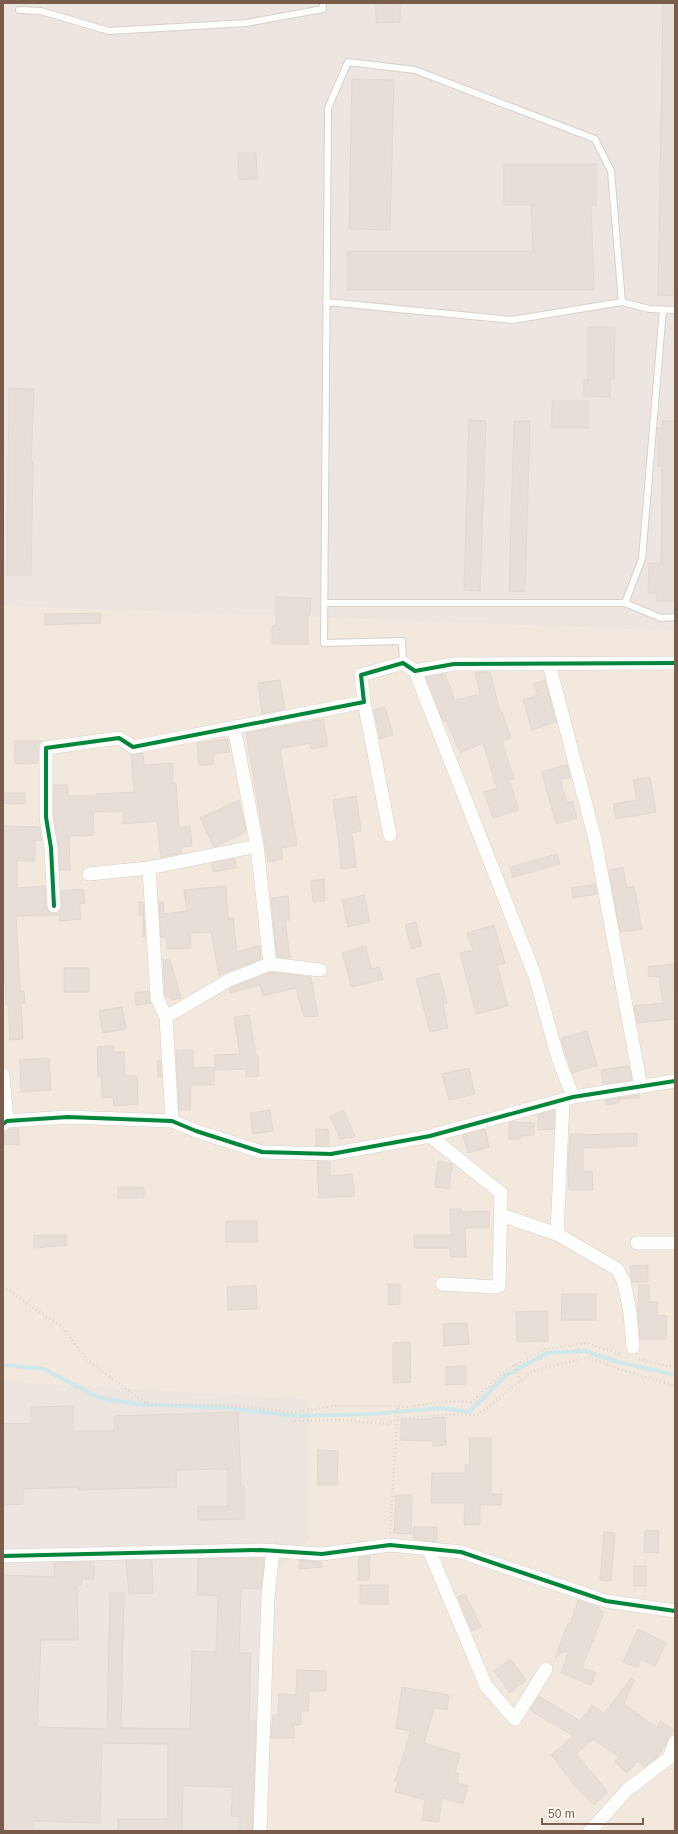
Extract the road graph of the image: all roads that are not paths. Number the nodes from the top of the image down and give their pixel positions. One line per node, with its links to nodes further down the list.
1 (323, 3): 2 (lane)
2 (19, 10)
3 (326, 302): 4 (lane); 4 (lane); 7 (lane)
4 (622, 302): 5 (lane)
5 (662, 309): 6 (lane); 8 (lane)
6 (675, 310)
7 (324, 603): 8 (lane); 10 (lane)
8 (625, 603): 9 (lane)
9 (675, 617)
10 (403, 662): 13 (street); 14 (street)
11 (675, 663): 12 (street)
12 (549, 664): 13 (street); 26 (street)
13 (415, 671): 27 (street)
14 (364, 702): 15 (street); 16 (street)
15 (234, 727): 17 (street); 20 (street)
16 (390, 834)
17 (257, 846): 18 (street); 21 (street)
18 (149, 868): 19 (street); 23 (street)
19 (89, 874)
20 (54, 906)
21 (270, 964): 22 (street); 23 (street)
22 (320, 970)
23 (166, 1017): 28 (street)
24 (3, 1074): 29 (street)
25 (675, 1081): 26 (street)
26 (641, 1087): 27 (street)
27 (568, 1099): 30 (street); 32 (street)
28 (172, 1120): 29 (street); 30 (street)
29 (5, 1122)
30 (430, 1136): 31 (street)
31 (501, 1215): 32 (street); 35 (street)
32 (557, 1234): 36 (street)
33 (637, 1243): 34 (street)
34 (675, 1243)
35 (442, 1284)
36 (631, 1354)
37 (273, 1550): 38 (street); 39 (street); 44 (street)
38 (429, 1550): 40 (street); 41 (street)
39 (3, 1556)
40 (675, 1611)
41 (546, 1669)
42 (675, 1742): 43 (street)
43 (594, 1829)
44 (260, 1831)

